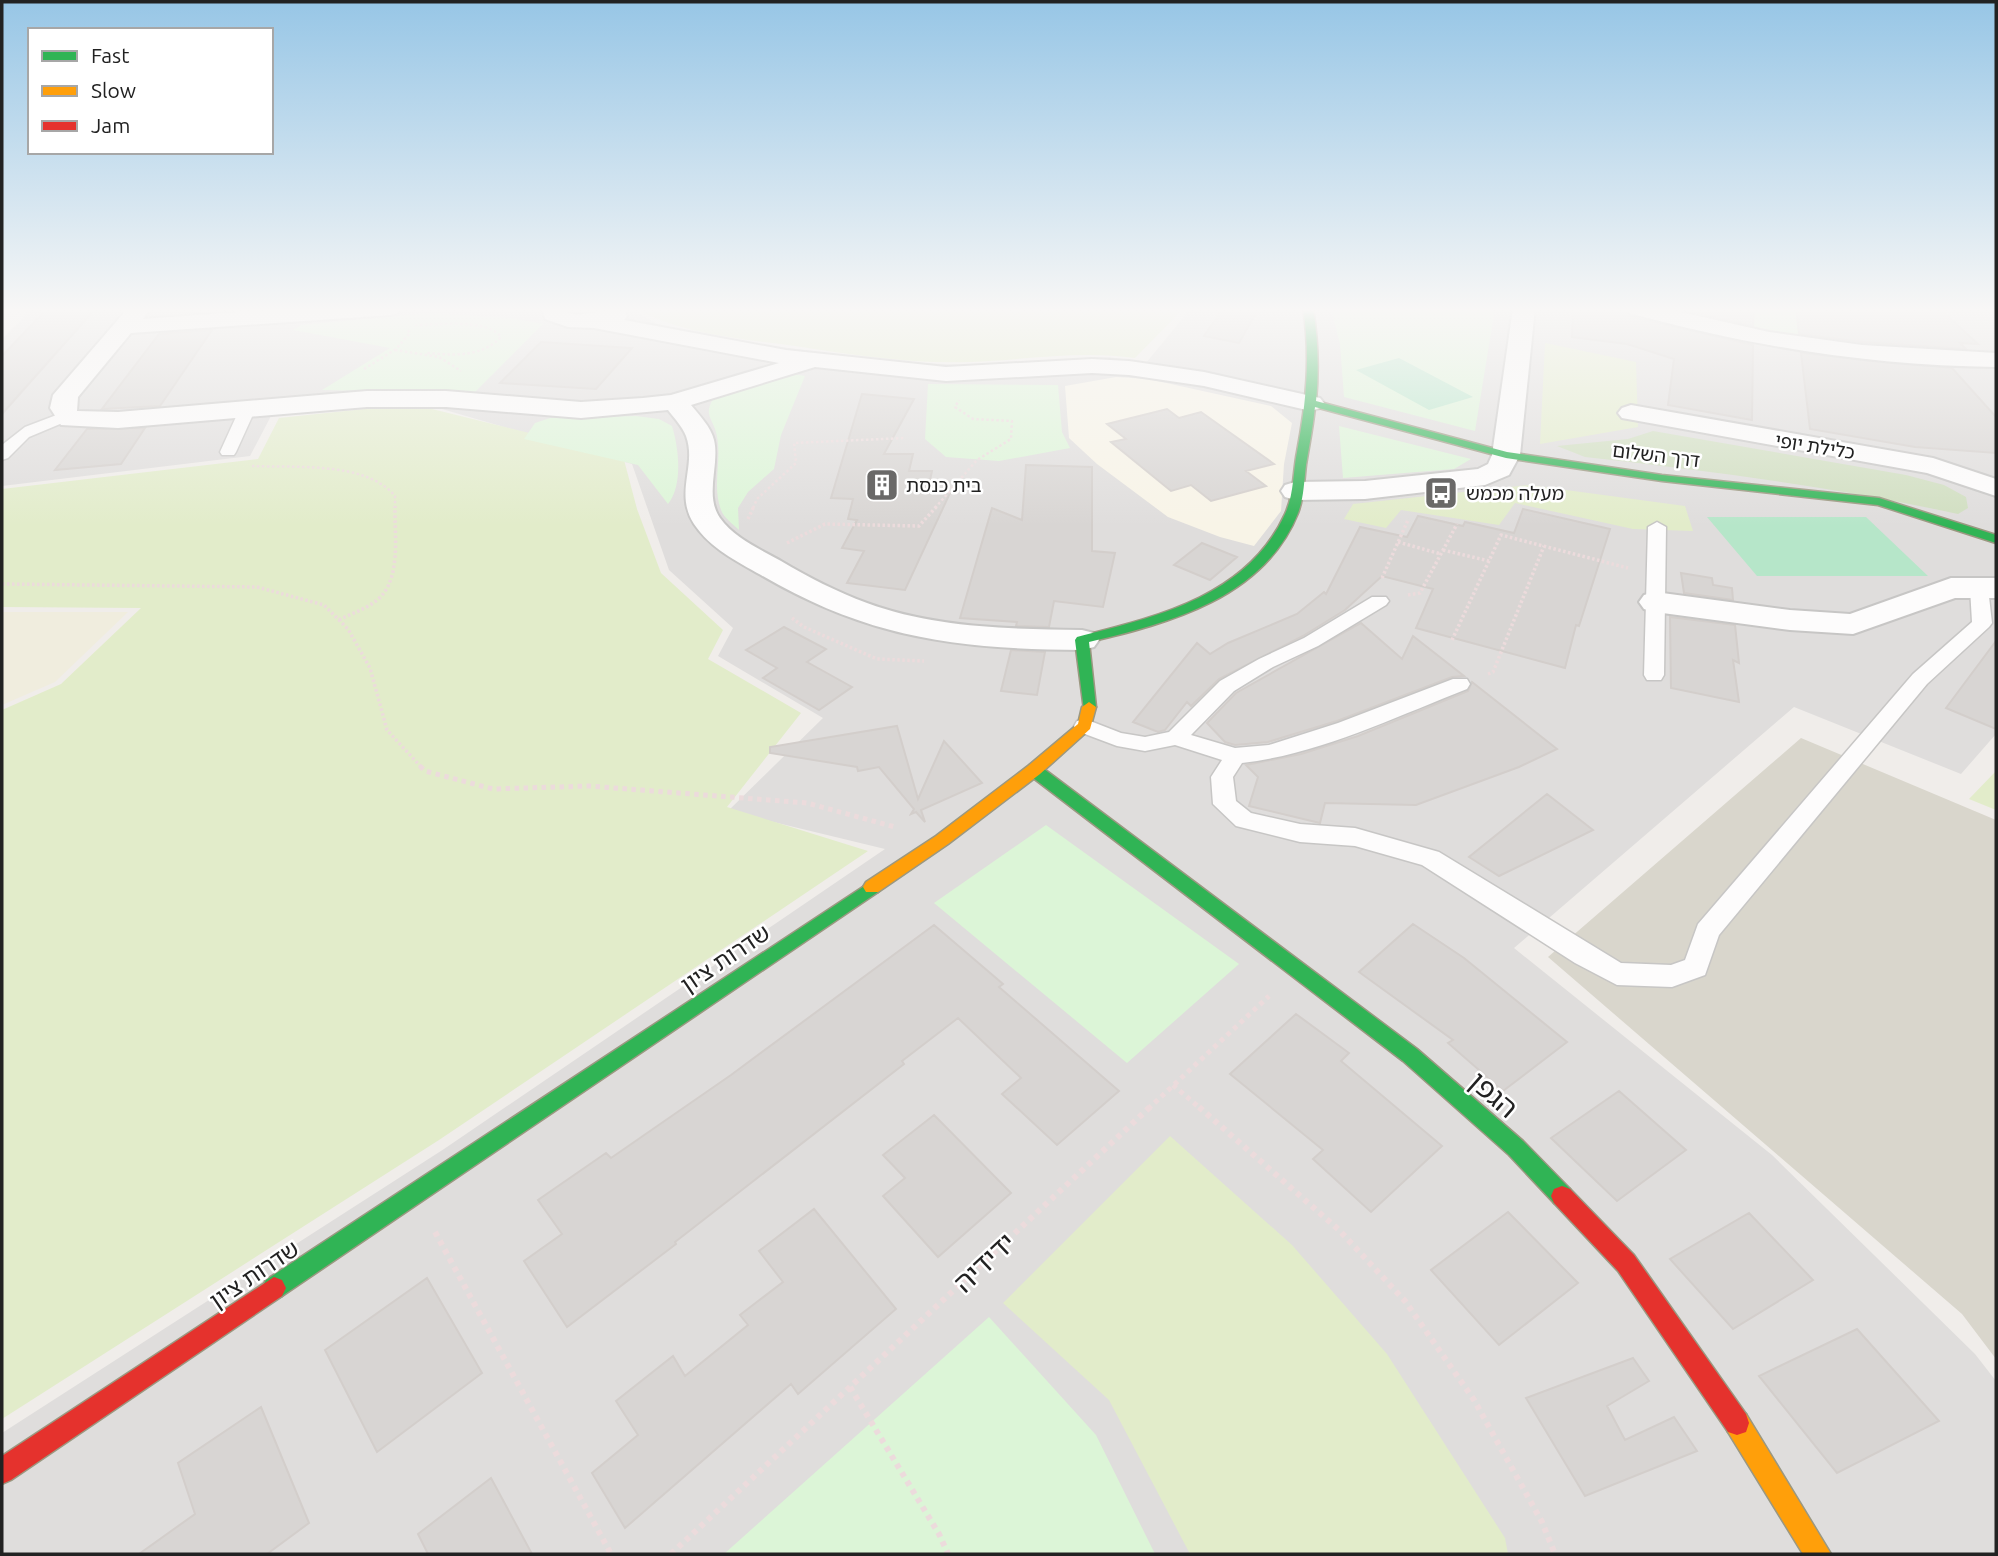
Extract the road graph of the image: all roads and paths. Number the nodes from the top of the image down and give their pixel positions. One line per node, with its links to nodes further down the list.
1 (78, 381): 17 (street)
2 (347, 381): 12 (path)
3 (463, 381): 11 (path)
4 (737, 381): 9 (street)
5 (742, 381): 9 (street)
6 (1211, 381): 14 (street)
7 (1312, 381): 14 (street)
8 (1515, 381): 21 (street)
9 (734, 383): 13 (street)
10 (961, 397): 34 (path)
11 (446, 399): 12 (street); 13 (street)
12 (324, 402): 15 (street)
13 (674, 402): 34 (street)
14 (1311, 403): 21 (street, דרך השלום); 24 (street)
15 (248, 408): 17 (street); 19 (lane)
16 (1631, 413): 23 (street, כלילת יופי)
17 (67, 416): 20 (lane)
18 (905, 438): 34 (path)
19 (228, 453)
20 (2, 455)
21 (1506, 455): 24 (street); 30 (street, דרך השלום)
22 (251, 466): 41 (path)
23 (1996, 488)
24 (1295, 491): 42 (street)
25 (1996, 500): 26 (street)
26 (1996, 507)
27 (1408, 520): 31 (path)
28 (1457, 524): 33 (path)
29 (1657, 527): 37 (lane)
30 (1996, 539)
31 (1398, 542): 33 (path); 39 (path)
32 (1544, 546): 35 (path); 37 (path); 46 (path)
33 (1442, 552): 35 (path); 39 (path)
34 (755, 559): 42 (street)
35 (1489, 561): 43 (path)
36 (2, 584): 41 (path)
37 (1656, 588): 38 (street); 45 (lane)
38 (1988, 588): 49 (lane)
39 (1379, 601): 48 (lane)
40 (786, 614): 44 (path)
41 (339, 620): 51 (path)
42 (1082, 640): 47 (street)
43 (1452, 640)
44 (935, 662)
45 (1654, 675)
46 (1460, 684): 49 (lane)
47 (1085, 726): 48 (lane); 50 (street, שדרות ציון)
48 (1176, 738): 49 (lane)
49 (1235, 756)
50 (1034, 770): 51 (street, שדרות ציון); 52 (street, הגפן)
51 (942, 840): 54 (street, שדרות ציון)
52 (1297, 970): 53 (path, ידידיה); 61 (street, הגפן)
53 (1173, 1085): 55 (path, ידידיה); 60 (path)
54 (414, 1194): 56 (street, שדרות ציון); 57 (path)
55 (850, 1387): 58 (path, ידידיה); 59 (path)
56 (2, 1471)
57 (611, 1554)
58 (671, 1554)
59 (948, 1554)
60 (1555, 1554)
61 (1818, 1554)

